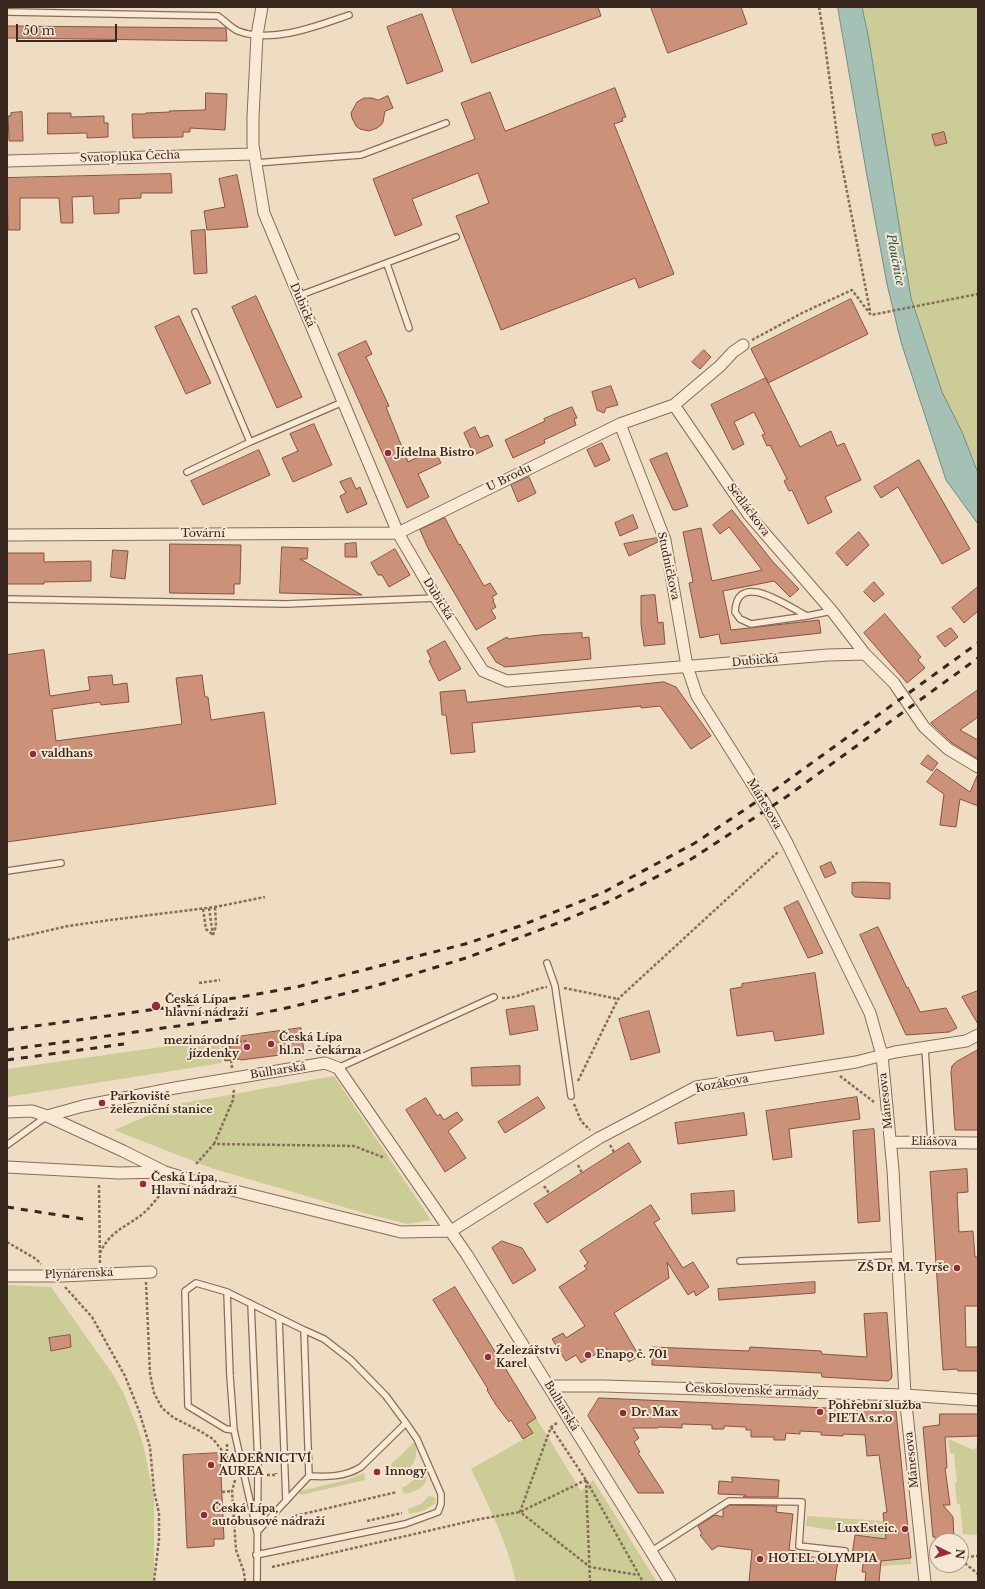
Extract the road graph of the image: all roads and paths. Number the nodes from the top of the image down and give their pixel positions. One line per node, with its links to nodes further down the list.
1 (262, 7): 5 (street, Dubická)
2 (818, 7): 13 (path)
3 (10, 12): 5 (lane)
4 (349, 16): 5 (lane)
5 (257, 35): 7 (street, Dubická)
6 (446, 123): 7 (lane)
7 (254, 158): 8 (street, Svatopluka Čecha); 12 (street, Dubická)
8 (7, 161)
9 (456, 237): 10 (lane)
10 (387, 264): 12 (lane); 15 (lane)
11 (978, 294): 13 (path)
12 (298, 296): 17 (street, Dubická)
13 (870, 311): 16 (path)
14 (195, 312): 20 (lane)
15 (409, 328)
16 (743, 345): 18 (street)
17 (343, 402): 20 (lane); 22 (street, Dubická)
18 (674, 405): 19 (street); 26 (street, Sedláčkova)
19 (620, 424): 22 (street, U Brodu); 29 (street, Studničkova)
20 (250, 442): 21 (lane)
21 (187, 472)
22 (398, 533): 23 (street, Tovární); 24 (street, Dubická)
23 (7, 535)
24 (436, 598): 25 (lane); 29 (street, Dubická)
25 (7, 599)
26 (832, 611): 27 (lane); 28 (street, Sedláčkova)
27 (806, 616): 27 (lane)
28 (865, 654): 29 (street, Dubická); 30 (street)
29 (687, 666): 31 (street, Mánesova)
30 (978, 766)
31 (787, 843): 45 (path); 51 (street, Mánesova)
32 (61, 863): 33 (lane)
33 (7, 871)
34 (265, 897): 35 (path)
35 (215, 907): 36 (path); 38 (path)
36 (209, 908): 37 (path); 38 (path)
37 (203, 909): 38 (path); 39 (path)
38 (213, 935)
39 (7, 940)
40 (547, 963): 43 (lane)
41 (220, 980): 42 (path)
42 (199, 983)
43 (555, 986): 44 (path); 45 (path); 56 (lane)
44 (494, 997): 52 (lane)
45 (618, 999): 56 (path)
46 (224, 1009): 47 (path)
47 (202, 1013)
48 (978, 1034): 50 (street, Kozákova)
49 (248, 1041): 53 (path)
50 (925, 1048): 51 (street, Kozákova); 63 (lane)
51 (882, 1056): 60 (street, Kozákova); 61 (street, Mánesova)
52 (338, 1068): 59 (street, Bulharská); 77 (street, Bulharská)
53 (232, 1073)
54 (840, 1076): 57 (path)
55 (234, 1085): 64 (path)
56 (571, 1096): 60 (path)
57 (876, 1103)
58 (7, 1112): 59 (street, Bulharská)
59 (47, 1116): 65 (lane); 71 (street, Bulharská)
60 (604, 1140): 66 (path); 77 (street, Kozákova)
61 (891, 1142): 63 (street, Eliášova); 80 (street, Mánesova)
62 (978, 1142): 63 (street, Eliášova)
63 (931, 1143)
64 (214, 1144): 67 (path); 69 (path)
65 (7, 1145)
66 (614, 1152)
67 (388, 1159)
68 (576, 1163): 72 (path)
69 (196, 1164)
70 (7, 1167): 71 (street, Bulharská)
71 (164, 1172): 77 (street, Bulharská)
72 (582, 1173)
73 (543, 1184): 76 (path)
74 (98, 1185): 79 (path)
75 (163, 1192): 79 (path)
76 (549, 1193)
77 (451, 1231): 90 (street, Bulharská)
78 (7, 1242): 85 (path)
79 (100, 1253): 83 (path)
80 (898, 1255): 81 (lane); 91 (street, Mánesova)
81 (740, 1261)
82 (148, 1272): 83 (street, Plynárenská); 95 (path)
83 (100, 1274): 85 (street, Plynárenská)
84 (7, 1276): 85 (street, Plynárenská)
85 (55, 1276): 114 (path)
86 (227, 1292): 87 (lane); 94 (lane); 94 (lane)
87 (251, 1304): 88 (lane); 105 (lane)
88 (279, 1318): 89 (lane); 102 (lane)
89 (304, 1330): 93 (lane); 97 (lane)
90 (549, 1386): 91 (street, Československé armády); 107 (street, Bulharská)
91 (905, 1396): 92 (street, Československé armády); 120 (street, Mánesova)
92 (978, 1400)
93 (406, 1423): 97 (lane); 108 (lane)
94 (234, 1430): 105 (lane)
95 (232, 1462)
96 (236, 1476): 99 (path)
97 (309, 1476): 102 (lane)
98 (586, 1480): 103 (path); 103 (path); 110 (path); 113 (path)
99 (232, 1491): 100 (path); 115 (path)
100 (222, 1492)
101 (397, 1492): 104 (path)
102 (286, 1501): 105 (lane)
103 (520, 1512): 109 (path); 110 (path)
104 (290, 1517)
105 (257, 1532): 108 (lane)
106 (845, 1551): 107 (lane)
107 (650, 1552): 119 (street, Bulharská)
108 (256, 1555): 116 (lane)
109 (272, 1567)
110 (590, 1567): 113 (path); 117 (path)
111 (969, 1567): 112 (path)
112 (978, 1574)
113 (638, 1575): 118 (path)
114 (154, 1582)
115 (245, 1582)
116 (257, 1582)
117 (590, 1582)
118 (643, 1582)
119 (670, 1582)
120 (925, 1582)

